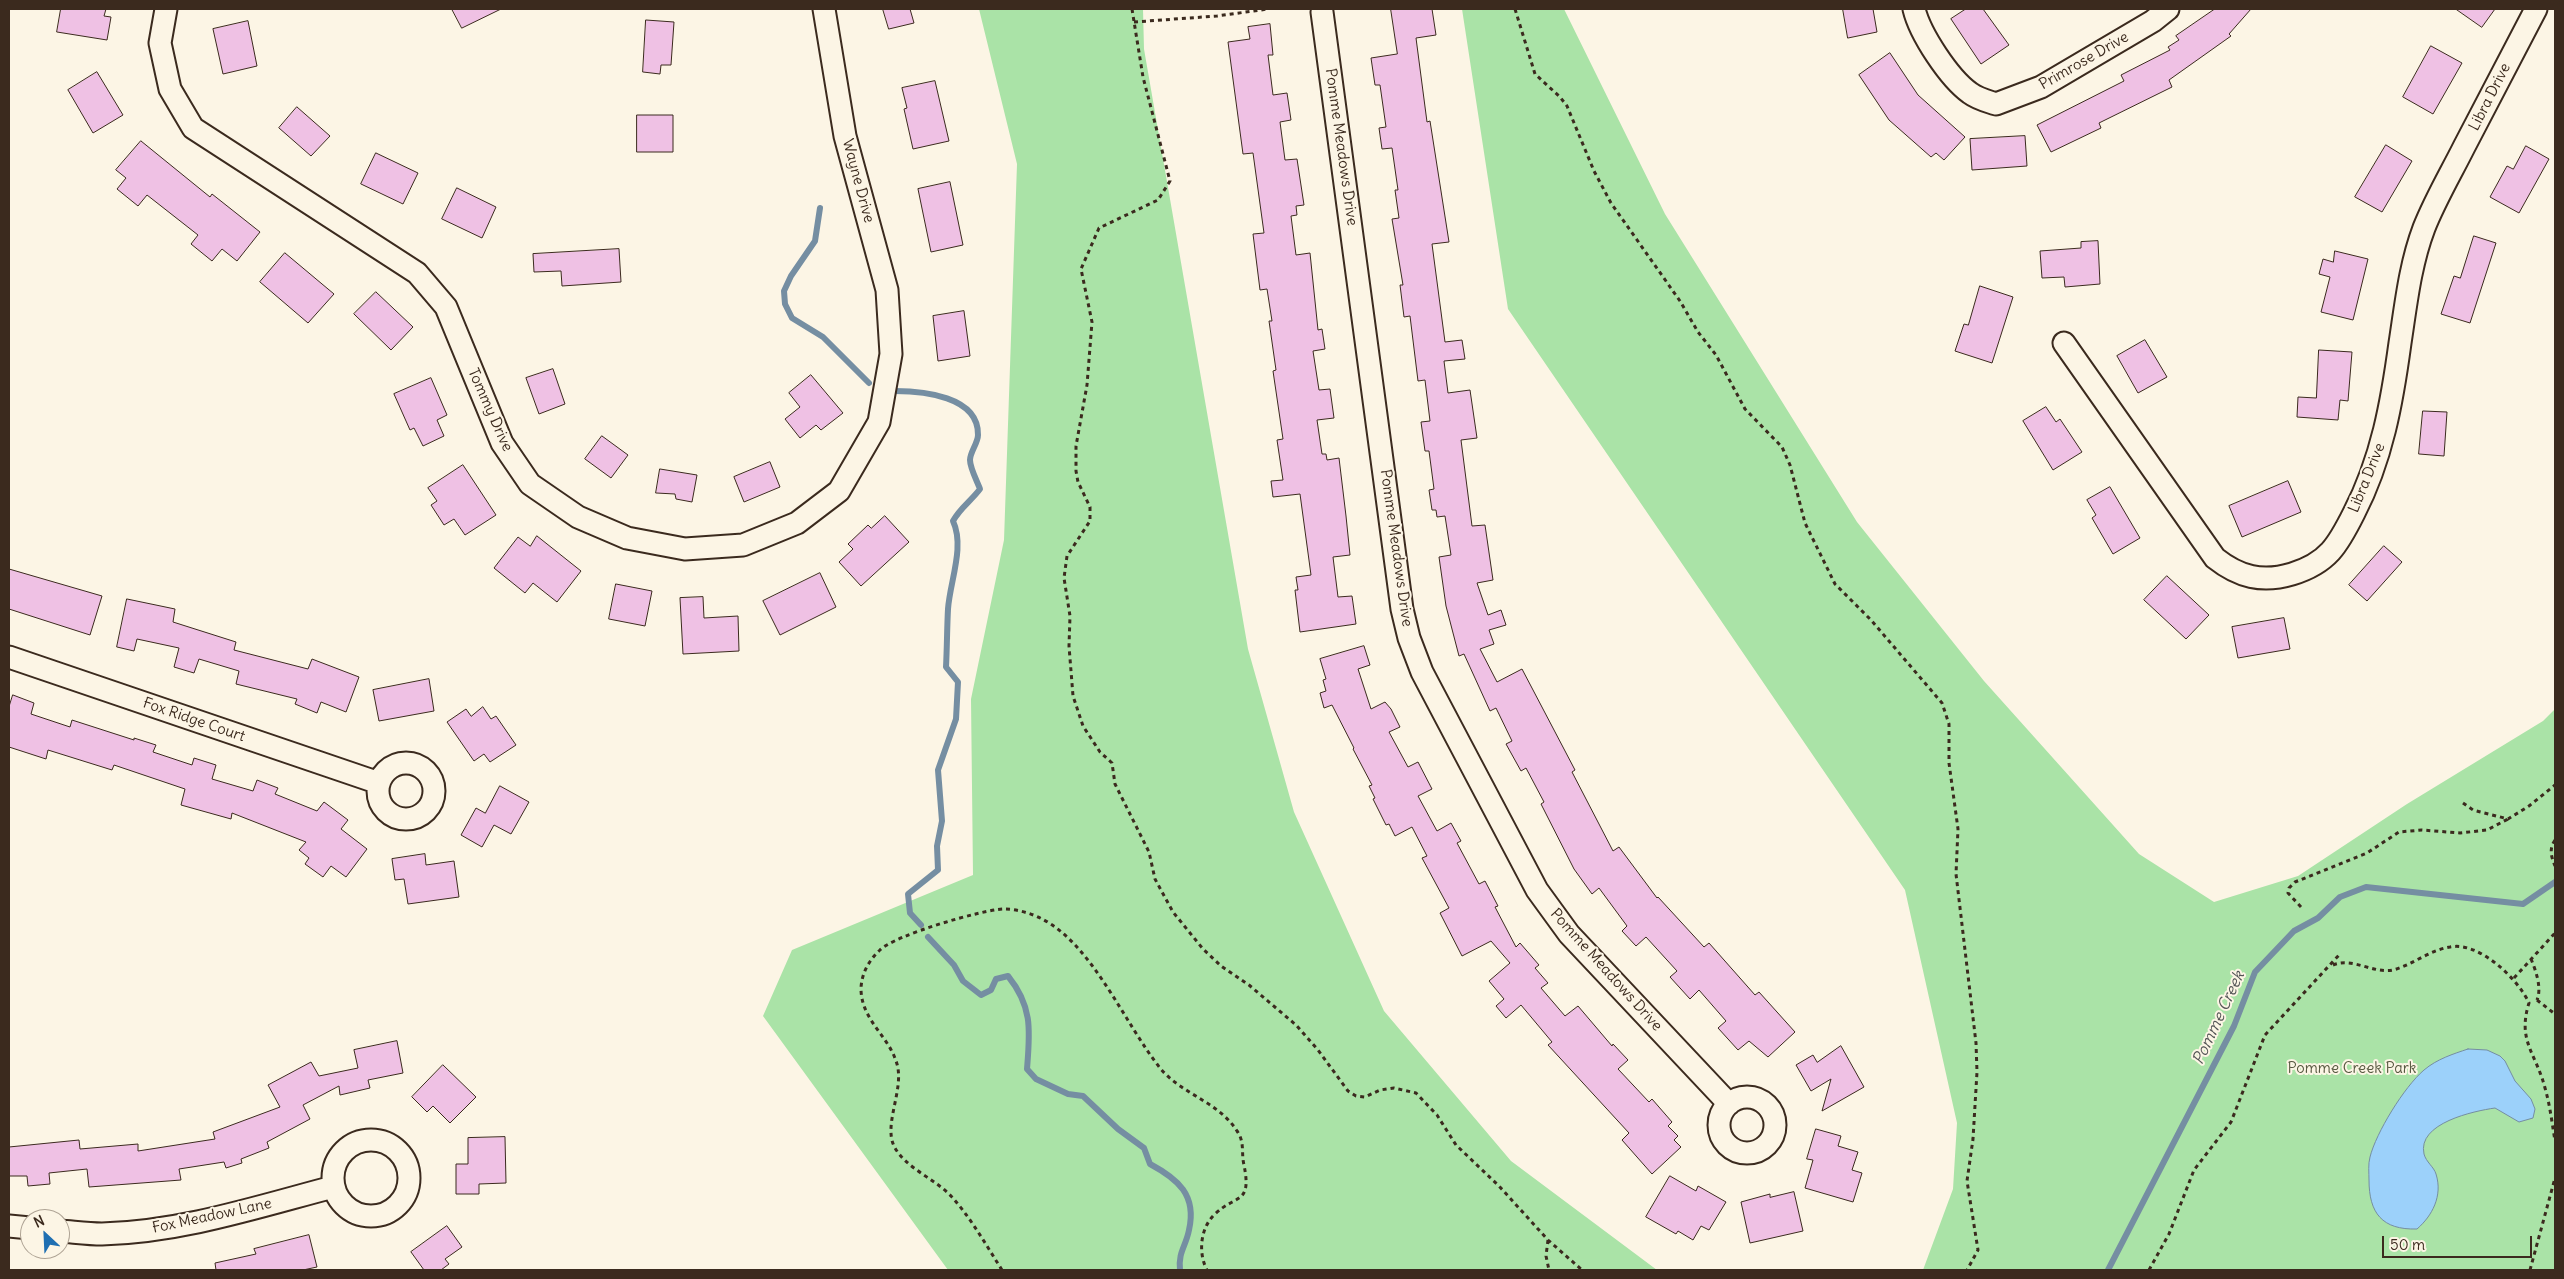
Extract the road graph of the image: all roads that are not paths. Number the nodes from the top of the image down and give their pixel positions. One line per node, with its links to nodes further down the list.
1 (166, 9): 8 (street, Tommy Drive)
2 (824, 9): 8 (street, Wayne Drive)
3 (1914, 9): 4 (street, Primrose Drive)
4 (2168, 9)
5 (2536, 9): 7 (street, Libra Drive)
6 (1320, 10): 11 (street, Pomme Meadows Drive)
7 (2064, 343)
8 (891, 354)
9 (9, 658): 10 (street, Fox Ridge Court)
10 (379, 784)
11 (1729, 1104)
12 (333, 1187): 13 (street, Fox Meadow Lane)
13 (70, 1232)

